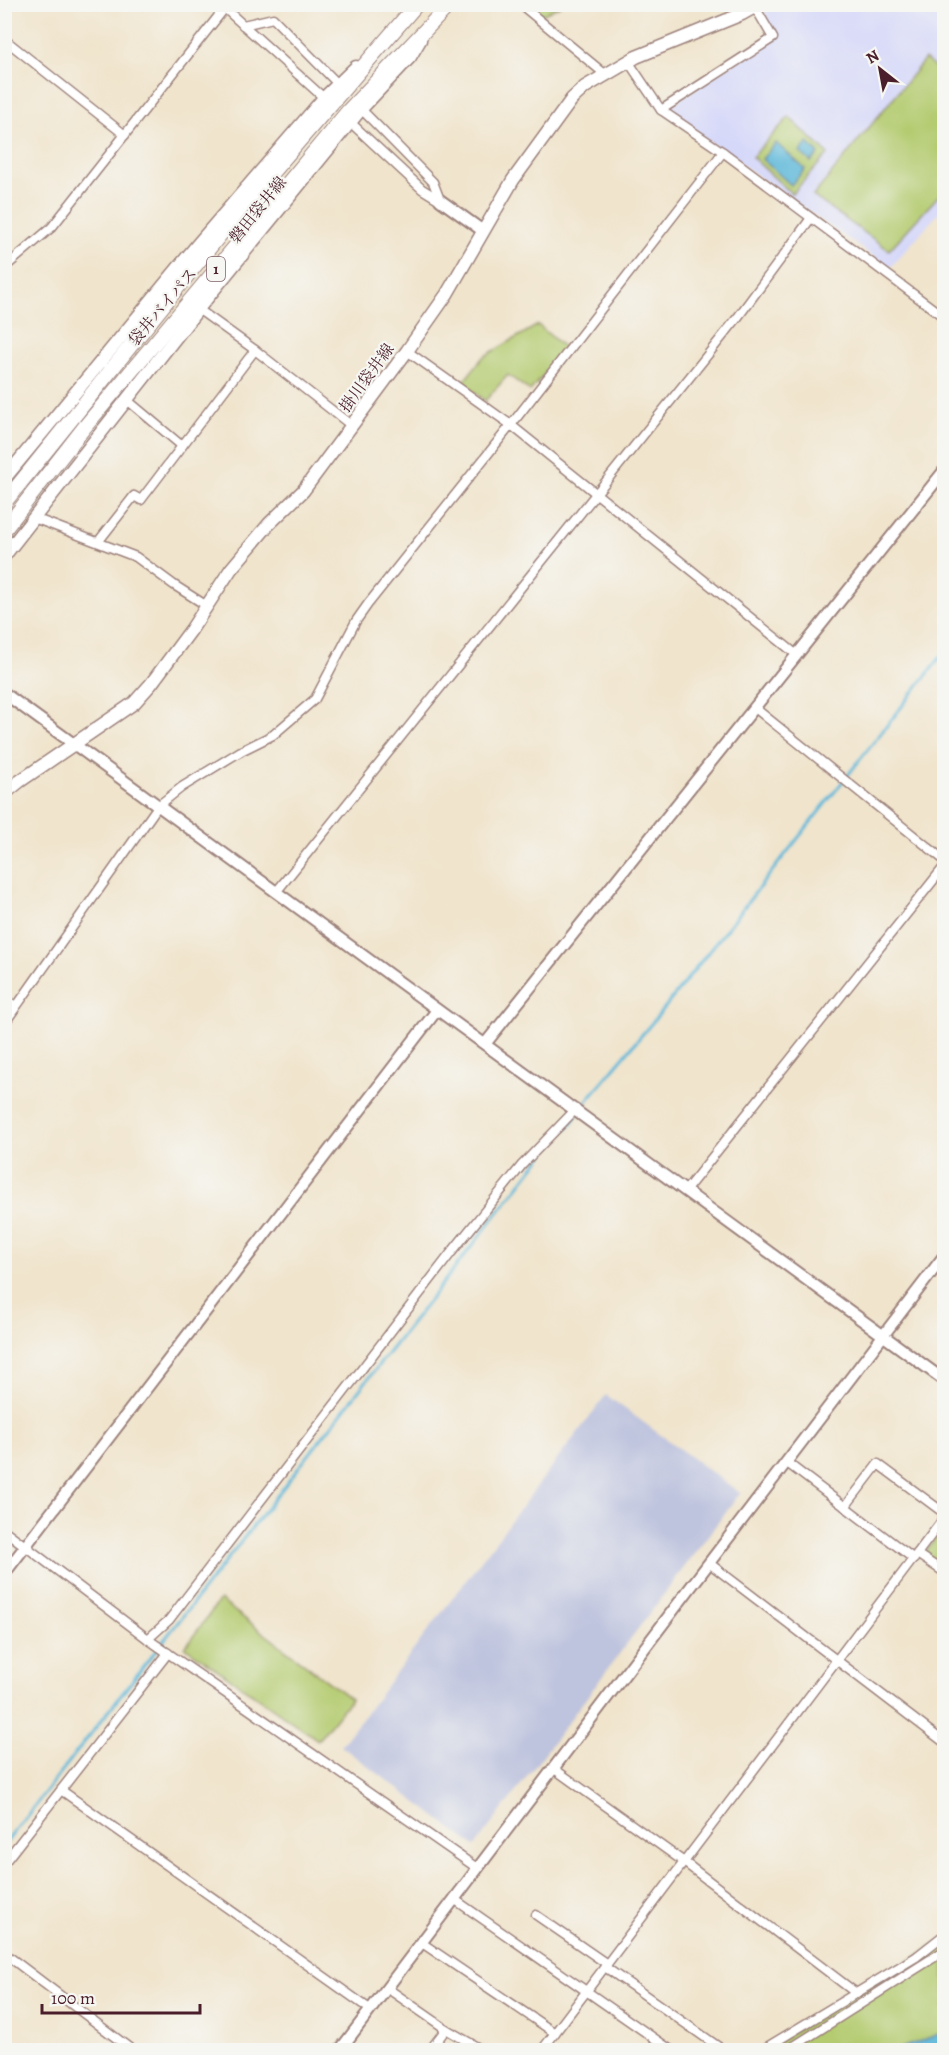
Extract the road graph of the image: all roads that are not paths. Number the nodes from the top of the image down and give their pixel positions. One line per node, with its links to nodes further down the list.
1 (417, 4): 6 (highway, 袋井バイパス / 1)
2 (450, 4): 8 (highway, 袋井バイパス / 1)
3 (520, 4): 11 (street)
4 (224, 6): 7 (street); 17 (street)
5 (758, 6): 10 (main road, 掛川袋井線); 15 (street)
6 (401, 22): 12 (main road, 磐田袋井線); 34 (highway, 袋井バイパス / 1)
7 (243, 25): 12 (street); 13 (street)
8 (426, 28): 14 (main road, 磐田袋井線); 36 (highway, 袋井バイパス / 1)
9 (4, 39): 17 (street)
10 (628, 61): 11 (main road, 掛川袋井線); 15 (street)
11 (606, 75): 21 (main road, 掛川袋井線)
12 (338, 84): 13 (main road, 磐田袋井線)
13 (324, 98): 32 (main road, 磐田袋井線)
14 (361, 109): 16 (main road, 磐田袋井線); 19 (street)
15 (661, 110): 18 (street)
16 (350, 122): 19 (street); 23 (main road, 磐田袋井線)
17 (125, 135): 22 (street)
18 (723, 152): 20 (street); 28 (street)
19 (440, 200): 21 (street)
20 (811, 218): 24 (street); 33 (street)
21 (483, 231): 26 (main road, 掛川袋井線)
22 (4, 268)
23 (198, 309): 25 (street); 27 (main road, 磐田袋井線)
24 (945, 317)
25 (255, 350): 29 (street); 30 (street)
26 (407, 351): 28 (street); 29 (main road, 掛川袋井線)
27 (126, 399): 30 (street); 35 (main road, 磐田袋井線)
28 (511, 425): 33 (street); 45 (street)
29 (352, 426): 39 (main road, 掛川袋井線)
30 (182, 446): 37 (street)
31 (945, 471): 40 (street)
32 (4, 479)
33 (596, 495): 40 (street); 48 (street)
34 (4, 503)
35 (34, 518): 37 (street); 38 (main road, 磐田袋井線)
36 (4, 530)
37 (98, 542): 39 (street)
38 (4, 556)
39 (207, 606): 43 (main road, 掛川袋井線)
40 (797, 655): 42 (street)
41 (4, 693): 43 (street)
42 (754, 708): 46 (street); 53 (street)
43 (72, 744): 44 (main road, 掛川袋井線); 45 (street)
44 (4, 794)
45 (158, 806): 48 (street); 50 (street)
46 (945, 860)
47 (945, 867): 55 (street)
48 (277, 891): 51 (street)
49 (4, 999): 50 (street)
50 (16, 1006): 52 (street)
51 (437, 1010): 53 (street); 64 (street)
52 (4, 1024)
53 (485, 1044): 54 (street)
54 (576, 1109): 55 (street); 69 (street)
55 (686, 1190): 57 (street)
56 (942, 1264): 57 (street)
57 (883, 1335): 58 (street); 59 (street)
58 (945, 1380)
59 (786, 1462): 60 (street); 66 (street)
60 (845, 1507): 61 (street); 65 (street)
61 (945, 1513)
62 (945, 1518): 65 (street)
63 (4, 1530): 64 (street)
64 (25, 1546): 68 (street); 69 (street)
65 (916, 1556): 67 (street); 71 (street)
66 (709, 1563): 71 (street); 73 (street)
67 (945, 1572)
68 (4, 1574)
69 (150, 1641): 70 (street)
70 (167, 1652): 74 (street); 77 (street)
71 (838, 1660): 72 (street); 75 (street)
72 (945, 1742)
73 (553, 1768): 75 (street); 77 (street)
74 (61, 1790): 76 (street); 88 (street)
75 (684, 1862): 84 (street); 87 (street)
76 (4, 1863)
77 (477, 1868): 78 (street)
78 (454, 1899): 81 (street); 86 (street)
79 (536, 1915): 84 (street)
80 (945, 1935): 87 (street)
81 (422, 1943): 85 (street); 90 (street)
82 (945, 1951): 99 (street)
83 (4, 1953): 92 (street)
84 (606, 1966): 86 (street); 97 (street)
85 (387, 1988): 88 (street); 89 (street)
86 (586, 1992): 90 (street); 96 (street)
87 (856, 1993): 98 (street)
88 (371, 2010): 93 (street)
89 (446, 2029): 94 (street); 95 (street)
90 (555, 2034): 91 (street)
91 (545, 2049)
92 (132, 2050)
93 (340, 2050)
94 (430, 2050)
95 (482, 2050)
96 (671, 2050)
97 (723, 2050)
98 (762, 2050)
99 (788, 2050)

